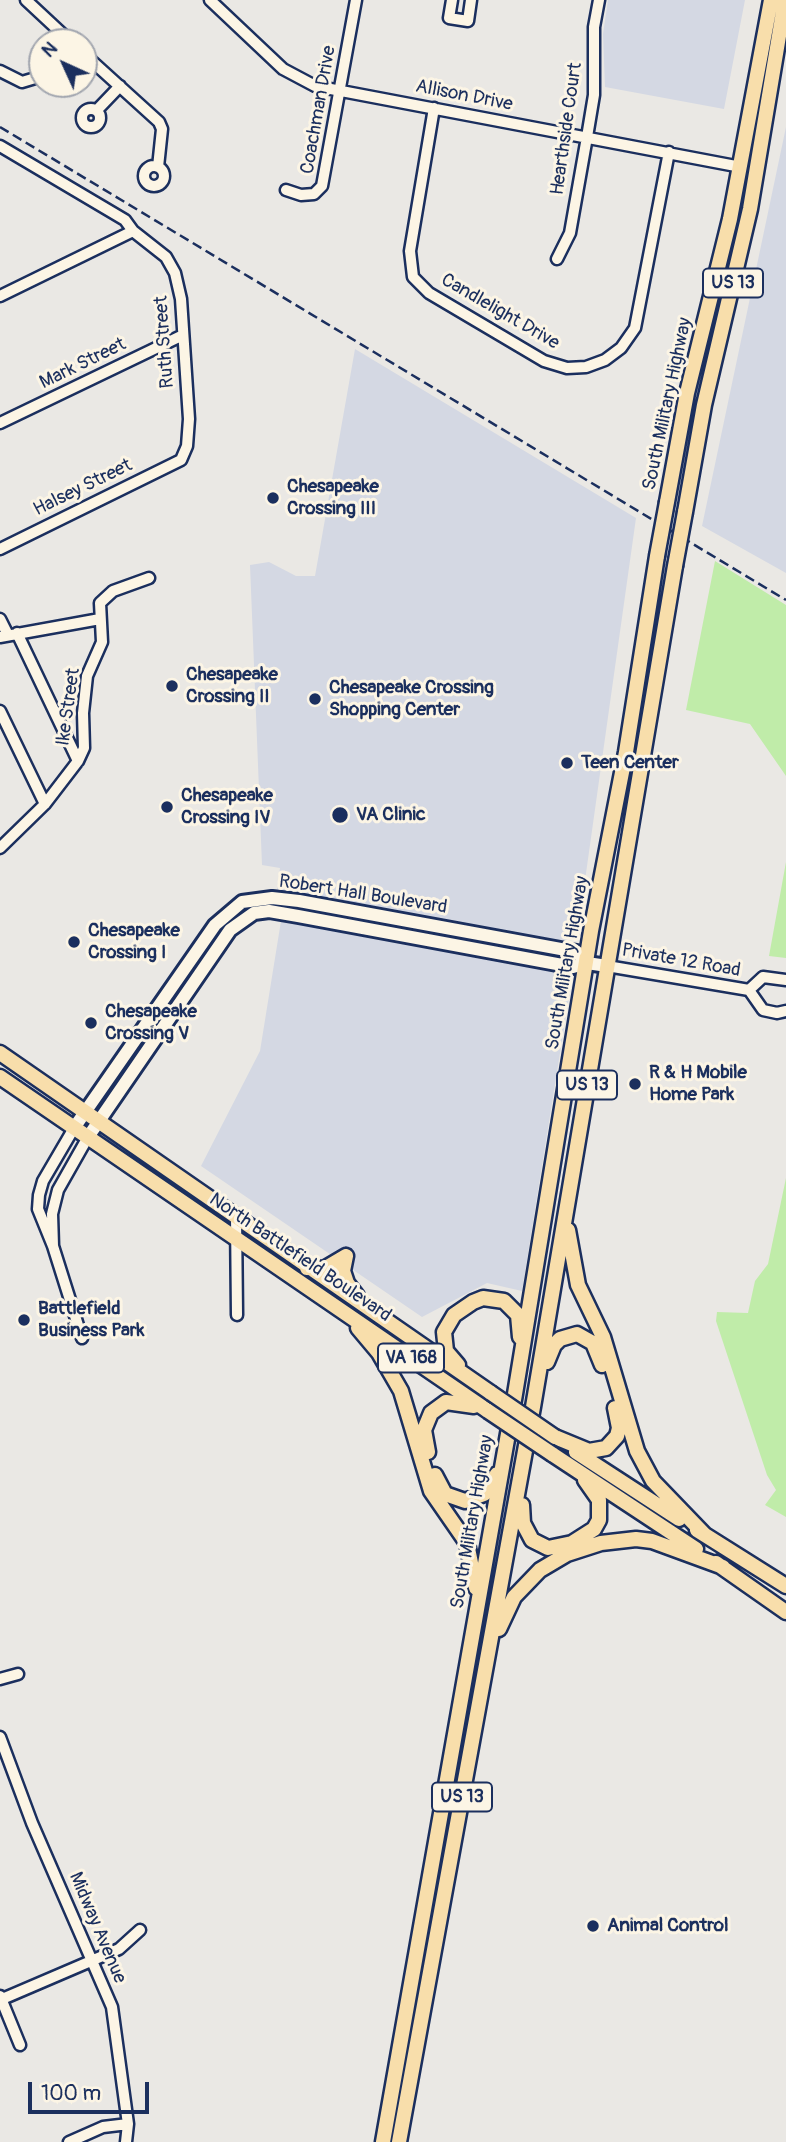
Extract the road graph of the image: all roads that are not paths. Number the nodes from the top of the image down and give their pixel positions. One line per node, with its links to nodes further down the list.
1 (26, 0): 9 (street)
2 (210, 0): 14 (street, Allison Drive)
3 (356, 0): 14 (street, Coachman Drive)
4 (452, 0): 5 (street)
5 (471, 0)
6 (599, 0): 17 (street, Hearthside Court)
7 (771, 0): 21 (main road, South Military Highway / US 13)
8 (785, 0): 41 (main road, South Military Highway / US 13, bridge)
9 (56, 28)
10 (98, 66): 13 (street)
11 (0, 71): 12 (street)
12 (28, 80)
13 (120, 86): 16 (street); 20 (street)
14 (341, 90): 15 (street, Allison Drive); 22 (street, Coachman Drive)
15 (434, 108): 17 (street, Allison Drive); 19 (street, Candlelight Drive)
16 (97, 110)
17 (587, 137): 19 (street, Allison Drive); 24 (street, Hearthside Court)
18 (0, 146): 23 (street, Ruth Street)
19 (669, 152): 21 (street, Allison Drive)
20 (158, 167)
21 (741, 167): 40 (main road, South Military Highway / US 13, bridge)
22 (286, 190)
23 (133, 231): 25 (street); 26 (street, Ruth Street)
24 (557, 260)
25 (0, 296)
26 (181, 336): 27 (street, Mark Street); 28 (street, Ruth Street)
27 (0, 423)
28 (181, 460): 29 (street, Halsey Street)
29 (0, 549)
30 (149, 578): 32 (street, Ike Street)
31 (0, 619): 33 (street, Ike Street)
32 (100, 619): 33 (street); 35 (street, Ike Street)
33 (8, 635): 35 (street, Ike Street)
34 (0, 711): 36 (street)
35 (78, 761): 36 (street, Ike Street)
36 (45, 804): 37 (street, Ike Street)
37 (0, 848)
38 (242, 902): 39 (street); 40 (street, Robert Hall Boulevard); 47 (street)
39 (217, 948): 40 (street, Robert Hall Boulevard); 48 (street, Robert Hall Boulevard)
40 (587, 963): 41 (street, Robert Hall Boulevard); 61 (main road, South Military Highway / US 13)
41 (607, 966): 43 (street, Private 12 Road); 51 (main road, South Military Highway / US 13)
42 (786, 980): 43 (street, Private 12 Road)
43 (749, 990): 44 (street, Private 12 Road)
44 (786, 1011)
45 (0, 1053): 47 (main road, North Battlefield Boulevard / VA 168)
46 (0, 1077): 49 (main road, North Battlefield Boulevard / VA 168)
47 (86, 1111): 48 (main road, North Battlefield Boulevard / VA 168); 49 (street)
48 (100, 1121): 50 (street, Robert Hall Boulevard); 52 (main road, North Battlefield Boulevard / VA 168)
49 (74, 1128): 50 (main road, North Battlefield Boulevard / VA 168); 54 (street)
50 (88, 1137): 53 (main road, North Battlefield Boulevard / VA 168); 54 (street)
51 (567, 1205): 62 (main road, South Military Highway / US 13); 68 (main road)
52 (236, 1217): 53 (street); 55 (main road, North Battlefield Boulevard / VA 168)
53 (237, 1238): 56 (main road, North Battlefield Boulevard / VA 168); 58 (street)
54 (53, 1246): 59 (street)
55 (307, 1268): 57 (main road, North Battlefield Boulevard / VA 168); 57 (main road)
56 (334, 1305): 63 (main road, North Battlefield Boulevard / VA 168); 72 (main road)
57 (370, 1310): 60 (main road, North Battlefield Boulevard / VA 168)
58 (237, 1315)
59 (82, 1338)
60 (491, 1393): 61 (main road); 64 (main road, North Battlefield Boulevard / VA 168, bridge)
61 (516, 1395): 65 (main road, South Military Highway / US 13)
62 (533, 1407): 64 (main road); 66 (main road, South Military Highway / US 13)
63 (488, 1411): 65 (main road); 67 (main road, North Battlefield Boulevard / VA 168, bridge)
64 (555, 1437): 68 (main road, North Battlefield Boulevard / VA 168)
65 (508, 1440): 72 (main road, South Military Highway / US 13)
66 (525, 1451): 67 (main road); 76 (main road, South Military Highway / US 13)
67 (571, 1467): 69 (main road, North Battlefield Boulevard / VA 168)
68 (710, 1538): 70 (main road, North Battlefield Boulevard / VA 168); 71 (main road)
69 (723, 1567): 71 (main road, North Battlefield Boulevard / VA 168); 76 (main road)
70 (786, 1586)
71 (766, 1598): 73 (main road, North Battlefield Boulevard / VA 168)
72 (478, 1605): 85 (main road, South Military Highway / US 13)
73 (786, 1612)
74 (18, 1674): 75 (street)
75 (0, 1679)
76 (484, 1681): 86 (main road, South Military Highway / US 13)
77 (0, 1737): 79 (street, Midway Avenue)
78 (140, 1930): 79 (street)
79 (93, 1961): 80 (street); 82 (street, Midway Avenue)
80 (1, 1999): 81 (street)
81 (20, 2045)
82 (128, 2124): 83 (street); 84 (street, Midway Avenue)
83 (69, 2142)
84 (126, 2142)
85 (383, 2142)
86 (399, 2142)

